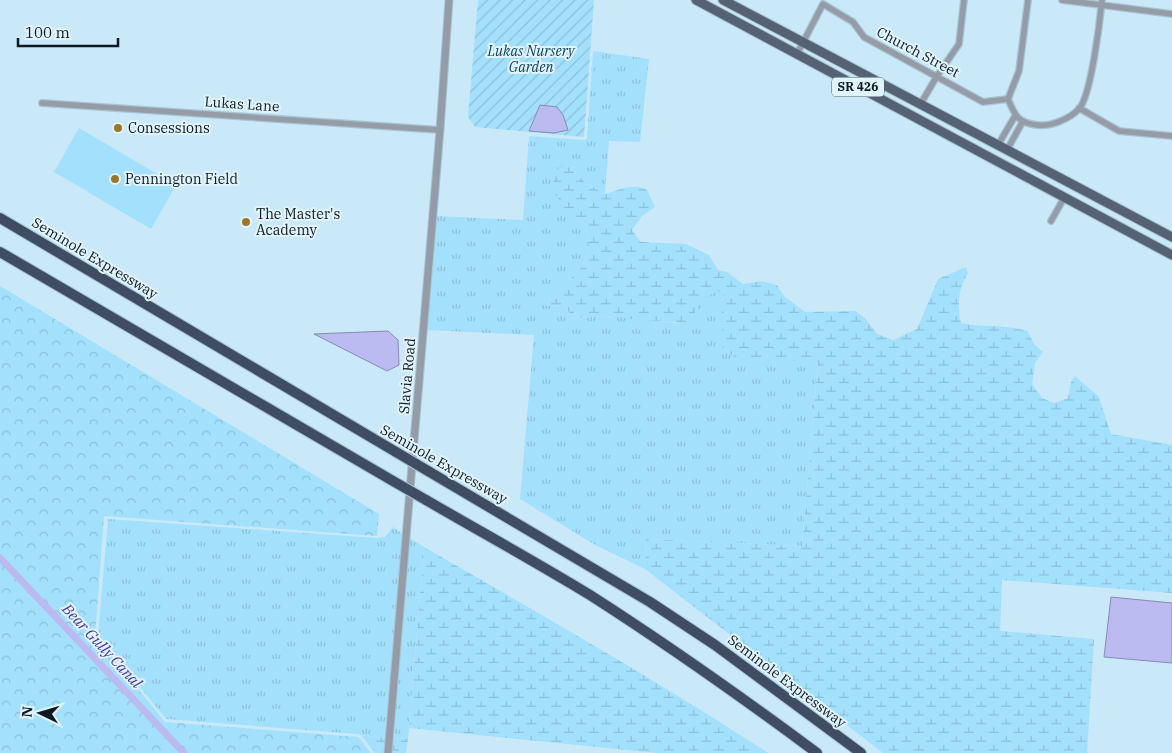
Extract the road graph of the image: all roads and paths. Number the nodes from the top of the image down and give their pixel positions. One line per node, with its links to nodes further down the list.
1 (449, 0): 18 (street, Slavia Road)
2 (696, 0): 10 (main road, SR 426)
3 (723, 0): 9 (main road, SR 426)
4 (964, 0): 11 (street)
5 (1028, 0): 12 (street)
6 (1062, 0): 7 (street)
7 (1102, 3): 8 (street); 15 (street)
8 (1172, 14)
9 (803, 43): 10 (street, Church Street); 11 (street, Church Street); 14 (main road, SR 426)
10 (797, 54): 22 (main road, SR 426)
11 (937, 76): 12 (street, Church Street); 14 (street)
12 (1008, 99): 16 (street)
13 (42, 103): 18 (street, Lukas Lane)
14 (920, 105): 20 (main road, SR 426)
15 (1079, 108): 17 (street); 19 (street)
16 (1015, 116): 17 (street); 20 (street)
17 (1023, 121): 21 (street)
18 (440, 130): 28 (street, Slavia Road)
19 (1172, 136)
20 (998, 145): 21 (main road, SR 426)
21 (1007, 150): 25 (main road, SR 426)
22 (1064, 198): 24 (street); 27 (main road, SR 426)
23 (0, 216): 30 (highway, Seminole Expressway, bridge)
24 (1051, 221)
25 (1172, 237)
26 (0, 252): 29 (highway, bridge)
27 (1172, 255)
28 (388, 753)
29 (817, 753)
30 (861, 753)

